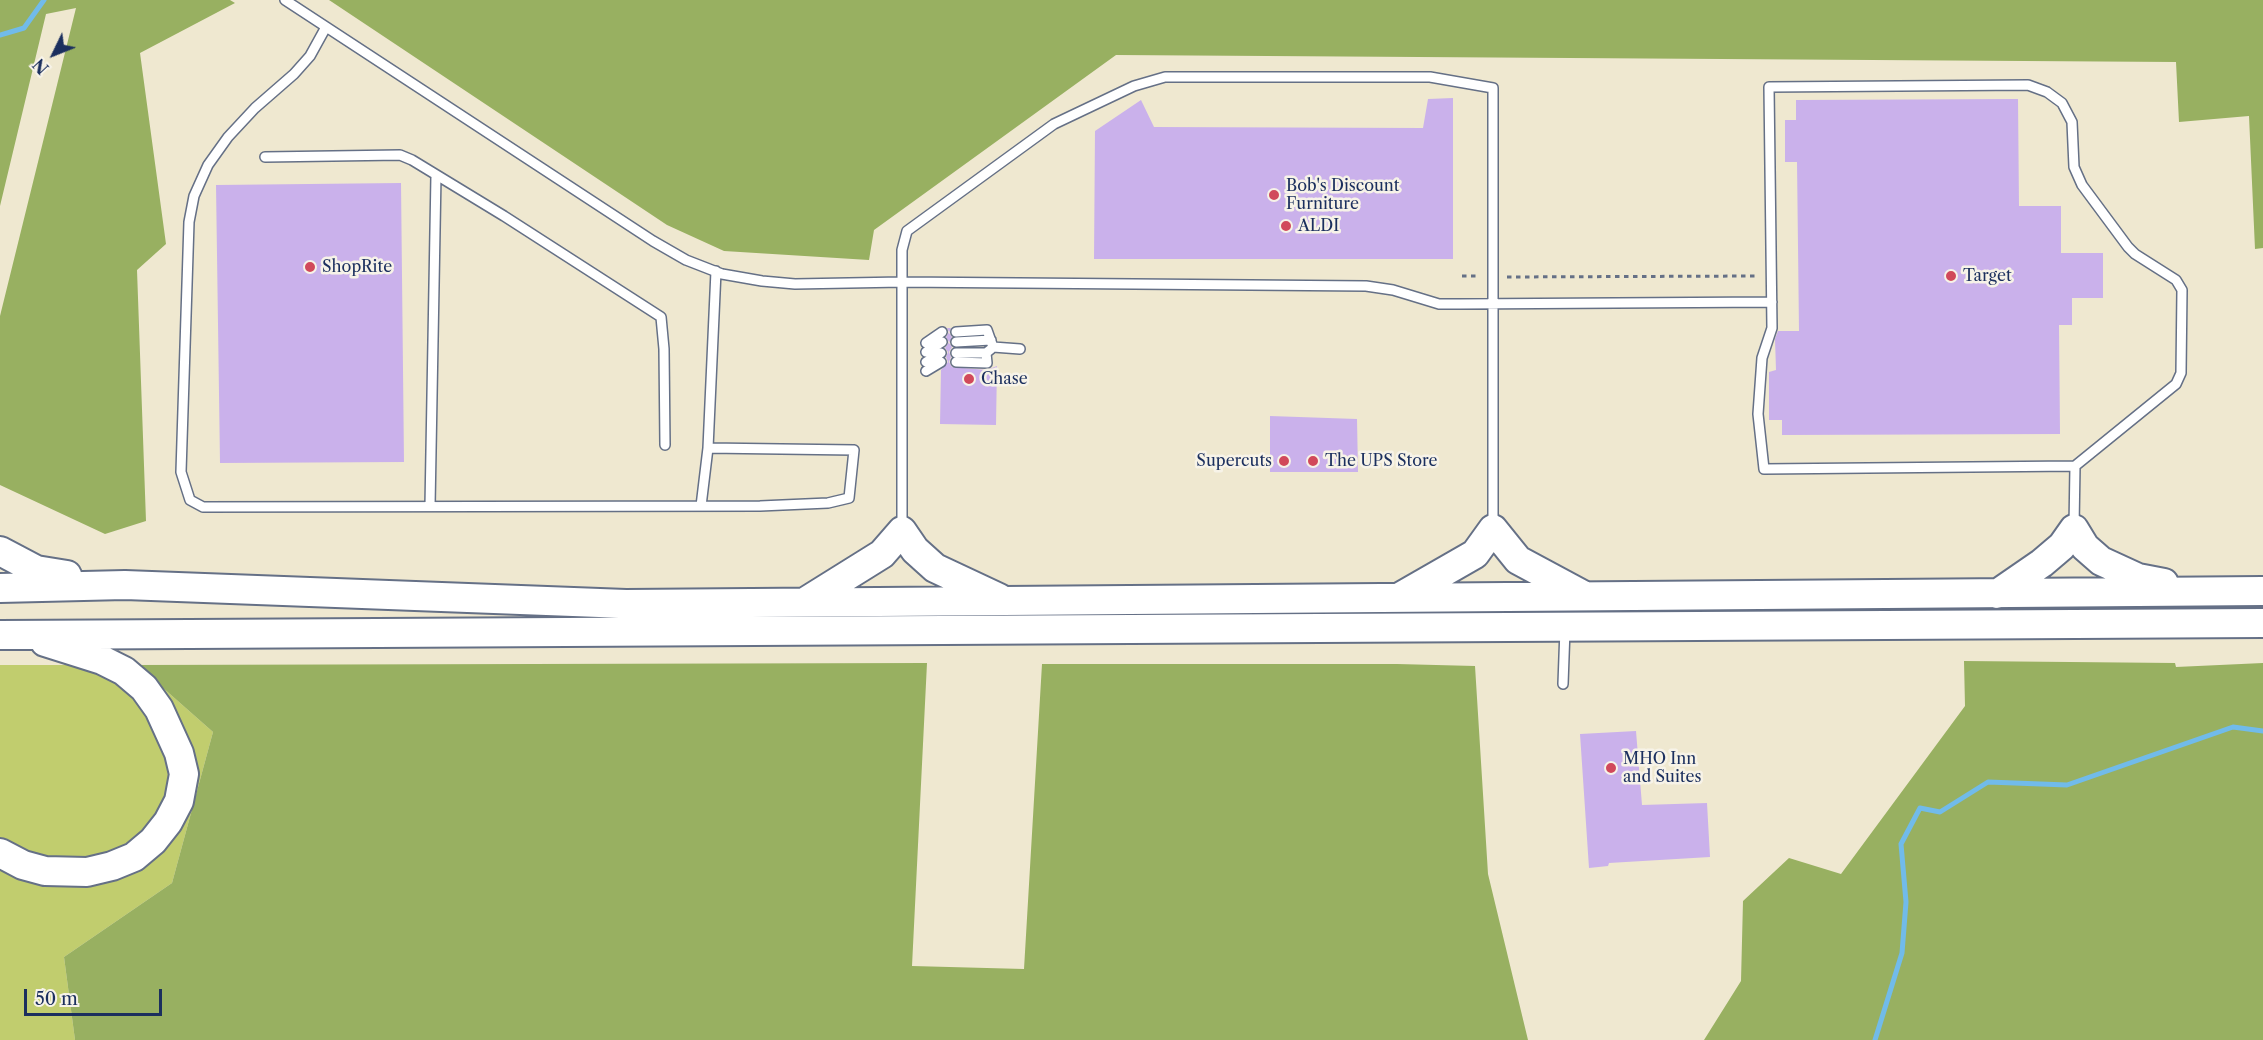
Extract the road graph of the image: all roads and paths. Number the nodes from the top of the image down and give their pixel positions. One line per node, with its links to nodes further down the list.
1 (285, 0): 2 (lane)
2 (326, 27): 5 (lane); 23 (lane)
3 (265, 157): 4 (lane)
4 (436, 175): 20 (lane); 23 (lane)
5 (716, 271): 9 (lane); 21 (lane)
6 (1462, 276): 8 (path)
7 (1771, 276): 8 (path); 10 (lane); 22 (lane)
8 (1494, 277): 9 (lane); 11 (lane)
9 (902, 282): 11 (lane); 27 (lane)
10 (1772, 302): 11 (lane); 22 (lane)
11 (1494, 303): 25 (lane)
12 (942, 332): 14 (lane)
13 (956, 337): 15 (lane)
14 (942, 342)
15 (990, 347): 16 (lane); 18 (lane)
16 (1020, 350)
17 (941, 357): 19 (lane)
18 (956, 357)
19 (926, 367)
20 (665, 445)
21 (708, 448): 24 (lane); 24 (lane)
22 (2075, 466): 26 (lane)
23 (430, 506): 24 (lane)
24 (701, 506)
25 (1493, 529): 34 (highway); 35 (highway)
26 (2074, 529): 32 (highway); 33 (highway)
27 (902, 531): 36 (highway); 37 (highway)
28 (0, 551): 29 (highway)
29 (125, 585): 30 (highway); 37 (highway)
30 (0, 588)
31 (2263, 591): 32 (highway)
32 (2208, 592): 33 (highway)
33 (1997, 594): 34 (highway)
34 (1587, 597): 35 (highway)
35 (1398, 598): 36 (highway)
36 (1006, 601): 37 (highway)
37 (804, 603)
38 (2263, 623): 39 (highway)
39 (1565, 627): 40 (highway); 41 (lane)
40 (10, 634): 42 (highway)
41 (1563, 684)
42 (0, 853)

